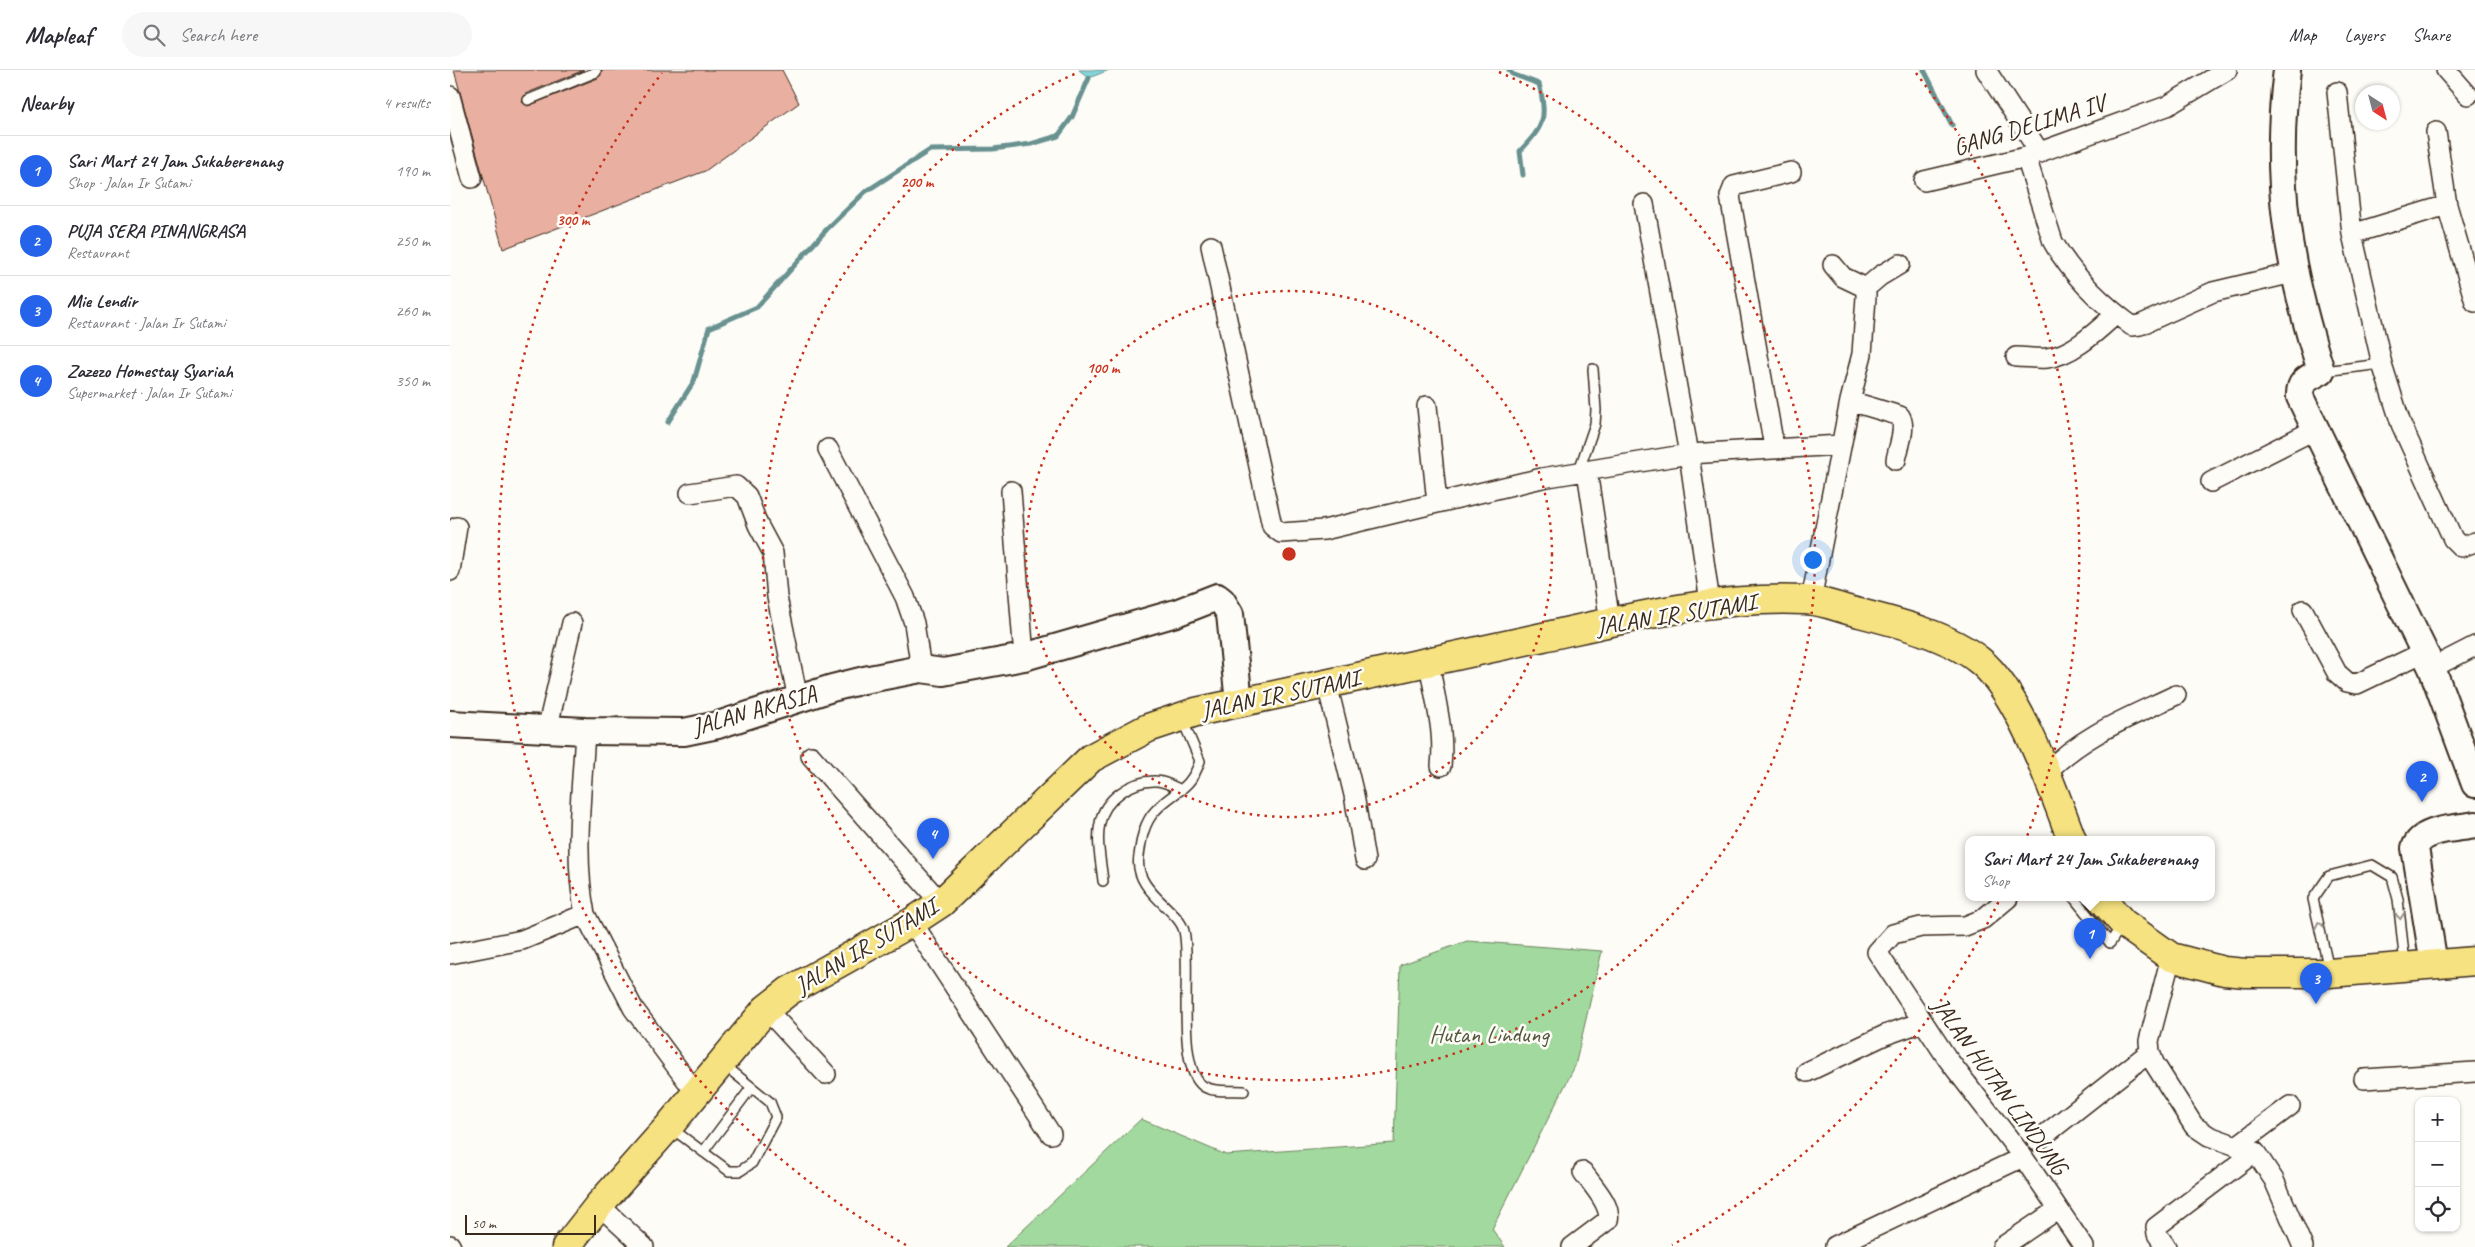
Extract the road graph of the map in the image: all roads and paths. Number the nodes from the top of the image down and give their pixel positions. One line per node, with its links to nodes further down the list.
1 (596, 70): 9 (lane)
2 (1986, 70): 12 (street)
3 (2227, 70): 12 (street, GANG DELIMA IV)
4 (2287, 70): 22 (street)
5 (2446, 70): 7 (street)
6 (2337, 92): 18 (street)
7 (2468, 95)
8 (450, 96): 10 (street)
9 (528, 100)
10 (454, 125): 14 (street)
11 (2436, 132): 17 (street)
12 (2033, 155): 15 (street, GANG DELIMA IV); 25 (street)
13 (1791, 172): 34 (street)
14 (472, 178)
15 (1924, 181)
16 (1644, 204): 36 (street)
17 (2447, 204): 18 (street); 24 (street)
18 (2352, 234): 27 (street)
19 (1211, 246): 42 (street)
20 (1900, 264): 23 (street)
21 (1833, 265): 23 (street)
22 (2293, 273): 25 (street); 29 (street)
23 (1866, 288): 30 (street)
24 (2475, 302)
25 (2116, 314): 26 (street)
26 (2016, 357)
27 (2382, 364): 29 (lane); 44 (street)
28 (1593, 369): 38 (lane)
29 (2321, 371): 32 (street)
30 (1850, 401): 33 (street); 37 (street)
31 (1427, 406): 42 (street)
32 (2316, 429): 39 (street); 53 (street)
33 (1841, 445): 34 (street); 46 (street)
34 (1774, 447): 36 (street)
35 (828, 449): 55 (street)
36 (1688, 454): 38 (street); 47 (street)
37 (1896, 460)
38 (1582, 472): 42 (street); 49 (street)
39 (2210, 482)
40 (1011, 491): 52 (street)
41 (690, 493): 58 (street)
42 (1437, 503)
43 (457, 527): 45 (street)
44 (2475, 542)
45 (450, 570)
46 (1811, 600): 47 (main road, JALAN IR SUTAMI); 66 (main road, JALAN IR SUTAMI)
47 (1710, 603): 49 (main road, JALAN IR SUTAMI)
48 (2303, 610): 53 (street)
49 (1610, 622): 54 (main road, JALAN IR SUTAMI)
50 (572, 623): 62 (street)
51 (2475, 646): 53 (street)
52 (1024, 657): 55 (street, JALAN AKASIA); 59 (street, JALAN AKASIA)
53 (2428, 660): 67 (street)
54 (1429, 661): 56 (main road, JALAN IR SUTAMI); 65 (street)
55 (921, 669): 58 (street, JALAN AKASIA)
56 (1327, 684): 59 (main road, JALAN IR SUTAMI); 71 (street)
57 (2176, 695): 66 (street)
58 (798, 699): 63 (street, JALAN AKASIA)
59 (1239, 703): 60 (main road, JALAN IR SUTAMI)
60 (1181, 716): 68 (lane); 76 (main road, JALAN IR SUTAMI)
61 (450, 724): 62 (street, JALAN AKASIA)
62 (547, 730): 63 (street, JALAN AKASIA)
63 (585, 732): 77 (street)
64 (811, 756): 76 (street)
65 (1441, 766)
66 (2046, 773): 70 (main road, JALAN IR SUTAMI)
67 (2475, 784)
68 (1181, 790): 72 (lane); 95 (lane)
69 (2475, 825): 83 (street)
70 (2070, 836)
71 (1365, 860)
72 (1102, 881)
73 (2005, 901): 87 (street, JALAN HUTAN LINDUNG)
74 (2076, 901): 79 (lane)
75 (2104, 901): 79 (main road)
76 (941, 903): 78 (main road, JALAN IR SUTAMI)
77 (585, 914): 80 (street); 96 (street)
78 (912, 922): 86 (main road, JALAN IR SUTAMI); 99 (street)
79 (2123, 923): 81 (main road)
80 (450, 954)
81 (2171, 957): 85 (main road); 88 (street)
82 (2475, 961): 83 (main road)
83 (2434, 964): 84 (main road)
84 (2405, 965): 85 (main road); 85 (lane, one-way to 84)
85 (2330, 973)
86 (766, 1009): 89 (main road, JALAN IR SUTAMI); 92 (street)
87 (1922, 1022): 90 (street); 103 (street, JALAN HUTAN LINDUNG)
88 (2150, 1052): 100 (street); 101 (street)
89 (721, 1062): 94 (lane); 96 (main road, JALAN IR SUTAMI)
90 (1807, 1072)
91 (2475, 1072): 93 (street)
92 (826, 1074)
93 (2364, 1080)
94 (751, 1088): 102 (lane); 102 (lane)
95 (1244, 1091)
96 (696, 1093): 98 (main road, JALAN IR SUTAMI)
97 (2290, 1106): 101 (street)
98 (669, 1126): 102 (lane); 105 (main road, JALAN IR SUTAMI)
99 (1051, 1134)
100 (2037, 1141)
101 (2246, 1149): 107 (street); 114 (street)
102 (703, 1152)
103 (2023, 1157): 106 (street, JALAN HUTAN LINDUNG); 108 (street)
104 (1583, 1172): 111 (street)
105 (599, 1205): 109 (main road, JALAN IR SUTAMI); 110 (street)
106 (2057, 1210): 112 (street); 113 (street, JALAN HUTAN LINDUNG)
107 (2298, 1245)
108 (1836, 1246)
109 (566, 1247)
110 (644, 1247)
111 (1572, 1247)
112 (2002, 1247)
113 (2084, 1247)
114 (2166, 1247)

